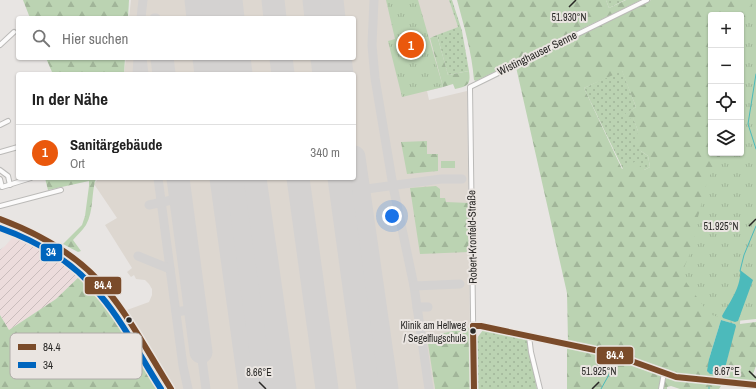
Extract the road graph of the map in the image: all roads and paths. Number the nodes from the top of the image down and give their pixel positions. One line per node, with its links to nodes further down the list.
1 (647, 0): 4 (street, Wistinghauser Senne)
2 (14, 32): 3 (street)
3 (0, 45)
4 (471, 86): 16 (street, Robert-Kronfeld-Straße)
5 (8, 121): 6 (street)
6 (0, 125)
7 (16, 148): 8 (street)
8 (0, 152)
9 (0, 170): 12 (street)
10 (0, 179): 12 (street)
11 (25, 180): 12 (street)
12 (10, 185)
13 (61, 190): 14 (street)
14 (0, 206)
15 (0, 219): 17 (street)
16 (473, 326): 18 (street); 23 (street, Robert-Kronfeld-Straße)
17 (136, 333)
18 (529, 336): 20 (street); 24 (street)
19 (142, 343): 22 (street)
20 (664, 373): 21 (street); 25 (street)
21 (756, 385)
22 (171, 389)
23 (474, 389)
24 (540, 389)
25 (661, 389)

